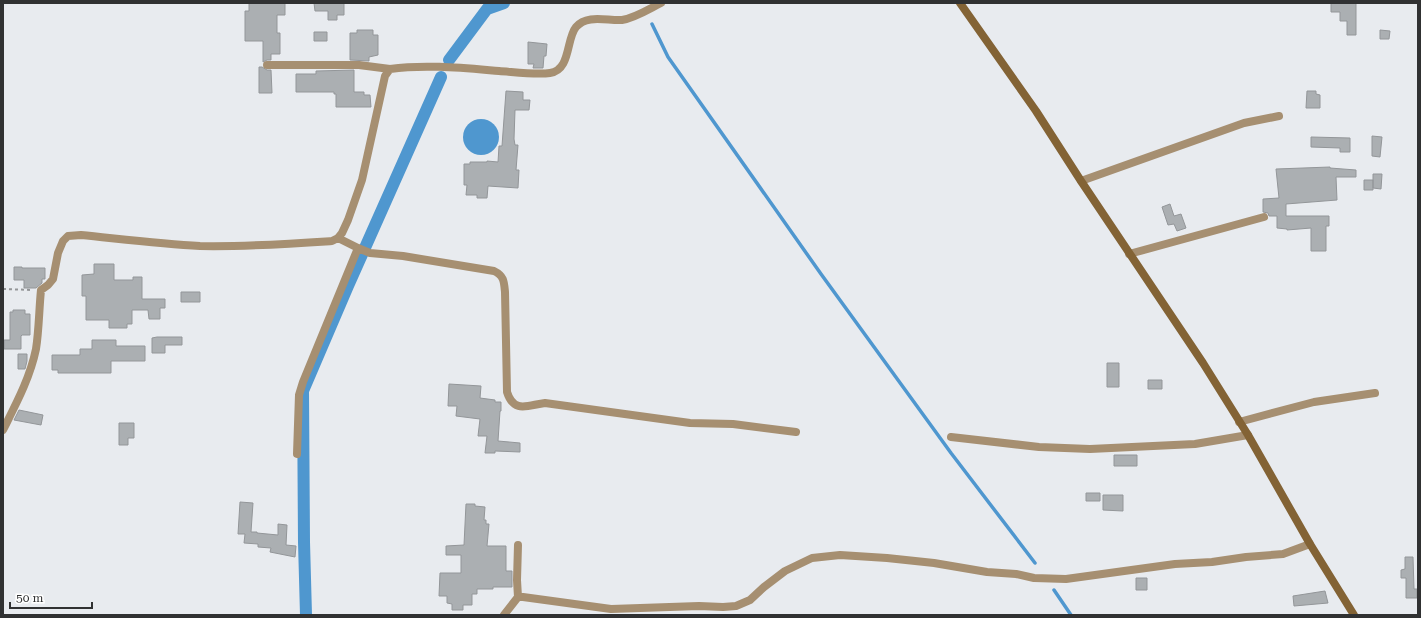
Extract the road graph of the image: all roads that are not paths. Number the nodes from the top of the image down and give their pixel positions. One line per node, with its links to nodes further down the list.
1 (661, 3): 4 (street)
2 (960, 3): 6 (street)
3 (267, 64): 4 (street)
4 (390, 69): 8 (street)
5 (1279, 116): 6 (street)
6 (1081, 181): 10 (street)
7 (1264, 218): 10 (street)
8 (338, 238): 9 (street); 13 (street)
9 (359, 249): 14 (street); 17 (street)
10 (1129, 254): 12 (street)
11 (1375, 393): 12 (street)
12 (1239, 422): 15 (street)
13 (3, 430)
14 (796, 432)
15 (1248, 435): 16 (street); 18 (street)
16 (951, 437)
17 (297, 454)
18 (1310, 544): 20 (street); 22 (street)
19 (518, 545): 20 (street)
20 (518, 598): 21 (street)
21 (504, 615)
22 (1354, 615)

